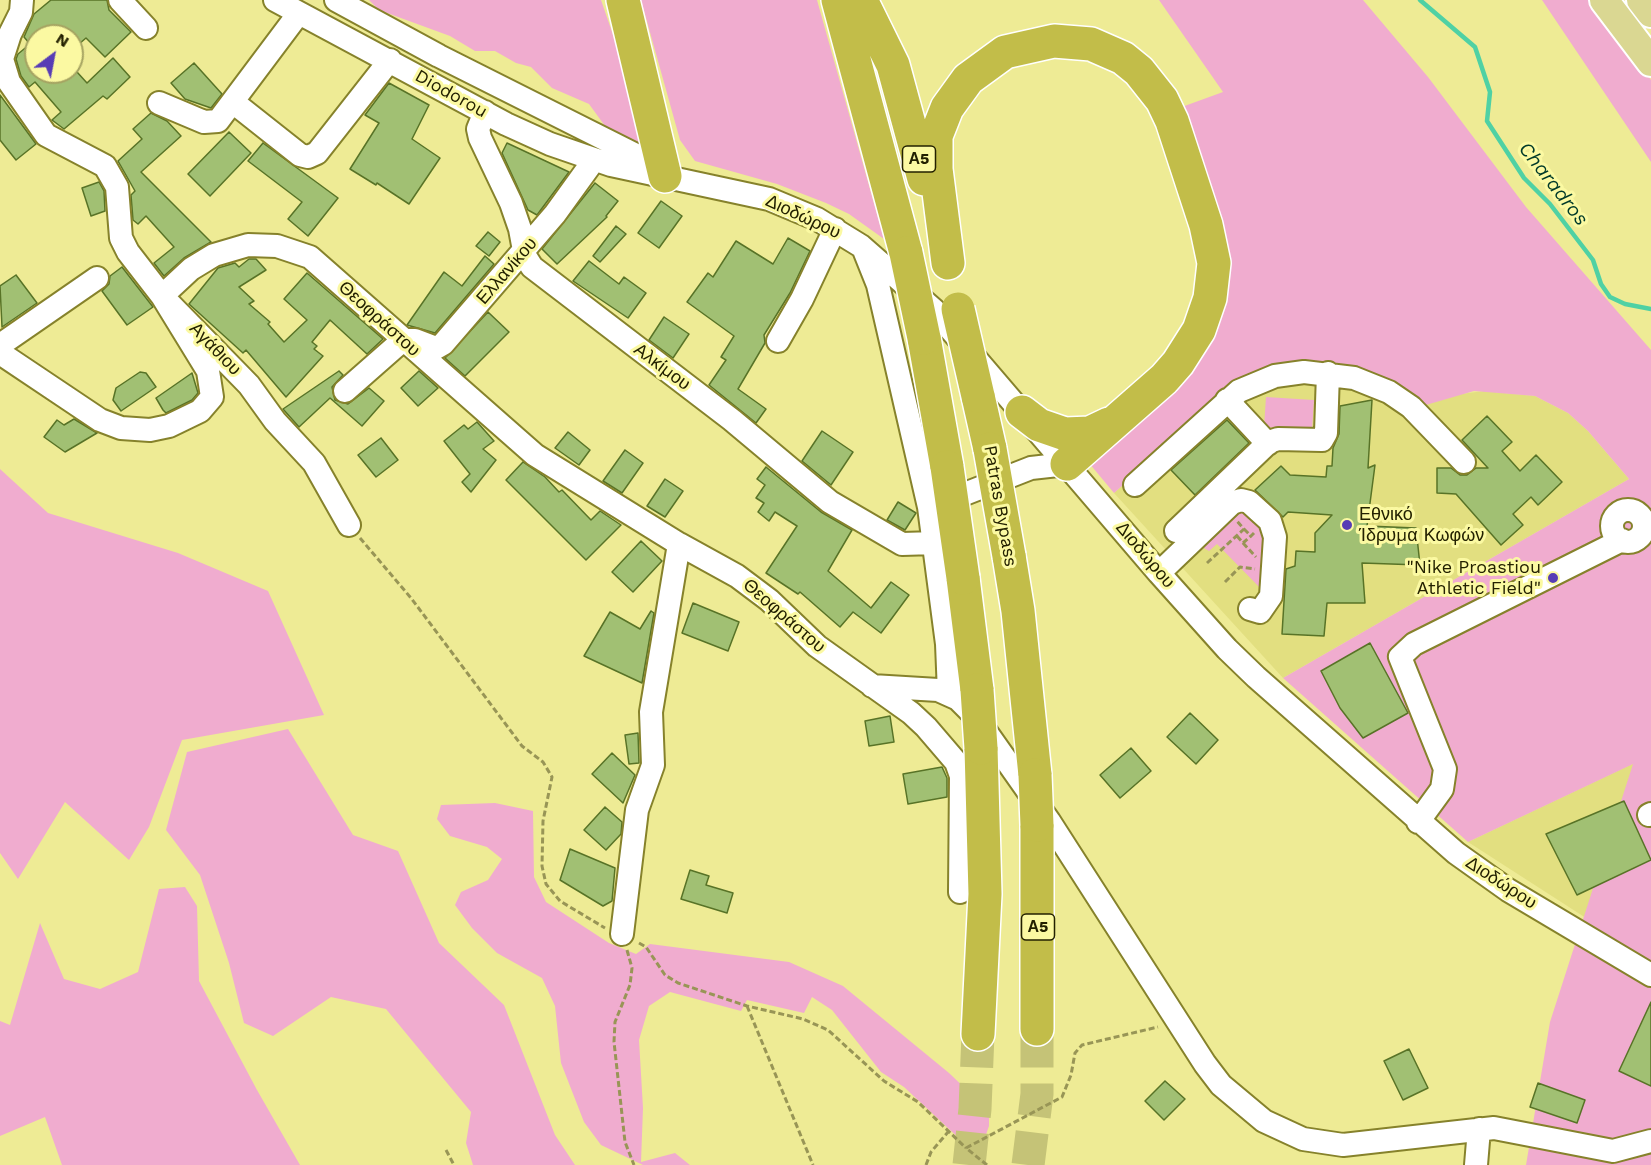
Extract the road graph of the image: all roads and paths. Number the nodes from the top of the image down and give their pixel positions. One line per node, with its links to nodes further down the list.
1 (21, 0): 15 (street)
2 (120, 0): 13 (street)
3 (275, 0): 11 (street, Diodorou)
4 (336, 0): 22 (street)
5 (623, 0): 22 (highway)
6 (828, 0): 17 (highway)
7 (838, 0): 17 (highway, Α5)
8 (861, 0): 26 (highway, Patras Bypass / Α5)
9 (1604, 0): 16 (main road)
10 (1641, 0): 12 (main road)
11 (299, 13): 14 (street, Diodorou); 18 (street)
12 (1651, 14)
13 (146, 28)
14 (390, 60): 18 (street); 20 (street, Diodorou)
15 (1, 62): 28 (street, Αγάθιου)
16 (1651, 62)
17 (854, 67): 57 (highway, Α5, bridge)
18 (233, 102): 19 (street)
19 (159, 103)
20 (485, 112): 21 (street, Diodorou); 25 (street, Αλκίμου)
21 (594, 160): 22 (street, Διοδώρου); 25 (street, Ελλανίκου)
22 (665, 176): 23 (street, Διοδώρου)
23 (835, 229): 24 (street, Διοδώρου); 30 (street)
24 (861, 246): 36 (street, Διοδώρου); 42 (street)
25 (524, 251): 29 (street, Ελλανίκου); 49 (street, Αλκίμου)
26 (948, 263): 37 (highway); 64 (highway, Patras Bypass / Α5, bridge)
27 (97, 278): 31 (street)
28 (162, 296): 29 (street, Θεοφράστου); 32 (street); 44 (street, Αγάθιου)
29 (402, 340): 34 (street); 50 (street, Θεοφράστου)
30 (778, 341)
31 (0, 345)
32 (0, 353)
33 (1328, 373): 35 (street); 38 (street); 39 (street)
34 (345, 391)
35 (1227, 400): 38 (street); 41 (street)
36 (1022, 412): 37 (highway); 40 (street, Διοδώρου)
37 (1121, 417): 40 (highway)
38 (1268, 444): 45 (street)
39 (1464, 462)
40 (1067, 464): 42 (street); 53 (street, Διοδώρου)
41 (1136, 485)
42 (929, 507): 49 (street)
43 (1226, 509): 46 (path); 53 (street); 55 (street)
44 (349, 525): 60 (path)
45 (1176, 531)
46 (1237, 536): 47 (path); 51 (path)
47 (1251, 536)
48 (1622, 540): 58 (street)
49 (935, 543): 57 (street)
50 (679, 544): 56 (street, Θεοφράστου); 60 (street)
51 (1207, 563)
52 (1259, 569): 54 (path)
53 (1159, 573): 58 (street, Διοδώρου)
54 (1225, 582)
55 (1250, 609)
56 (872, 686): 57 (street); 59 (street, Θεοφράστου)
57 (963, 692): 63 (street); 65 (highway, Α5, bridge)
58 (1418, 822): 61 (street, Διοδώρου)
59 (960, 892)
60 (622, 934): 62 (path); 72 (path)
61 (1651, 975)
62 (747, 1006): 67 (path); 73 (path)
63 (1178, 1022): 66 (street); 69 (path)
64 (1037, 1029)
65 (978, 1034)
66 (1479, 1129): 68 (street); 76 (street)
67 (948, 1132): 69 (path); 74 (path)
68 (1651, 1141)
69 (966, 1148): 75 (path)
70 (446, 1150): 71 (path)
71 (454, 1165)
72 (634, 1165)
73 (813, 1165)
74 (926, 1165)
75 (987, 1165)
76 (1476, 1165)

